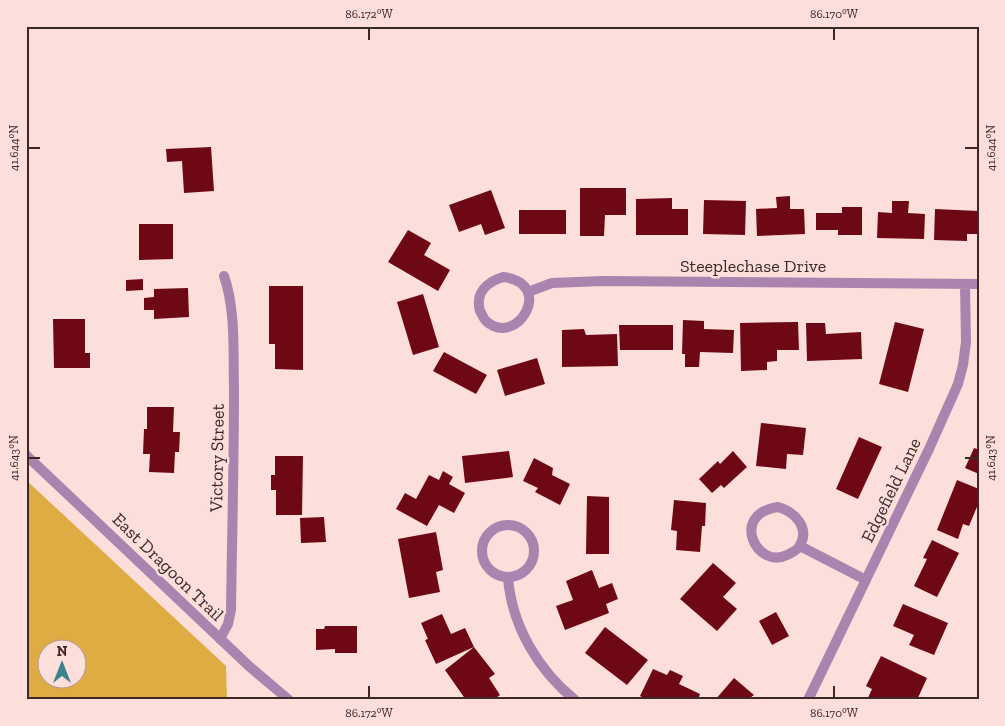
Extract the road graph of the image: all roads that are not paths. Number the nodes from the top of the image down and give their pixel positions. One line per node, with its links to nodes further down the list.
1 (224, 276): 9 (street, Victory Street)
2 (965, 284): 3 (street, Steeplechase Drive); 4 (street, Steeplechase Drive); 8 (street, Edgefield Lane)
3 (979, 284)
4 (528, 292): 4 (street)
5 (26, 455): 9 (street, East Dragoon Trail)
6 (800, 546): 6 (street); 8 (street)
7 (508, 578): 7 (street); 11 (street)
8 (866, 580): 12 (street, Edgefield Lane)
9 (220, 639): 10 (street, East Dragoon Trail)
10 (289, 700)
11 (575, 700)
12 (808, 700)

